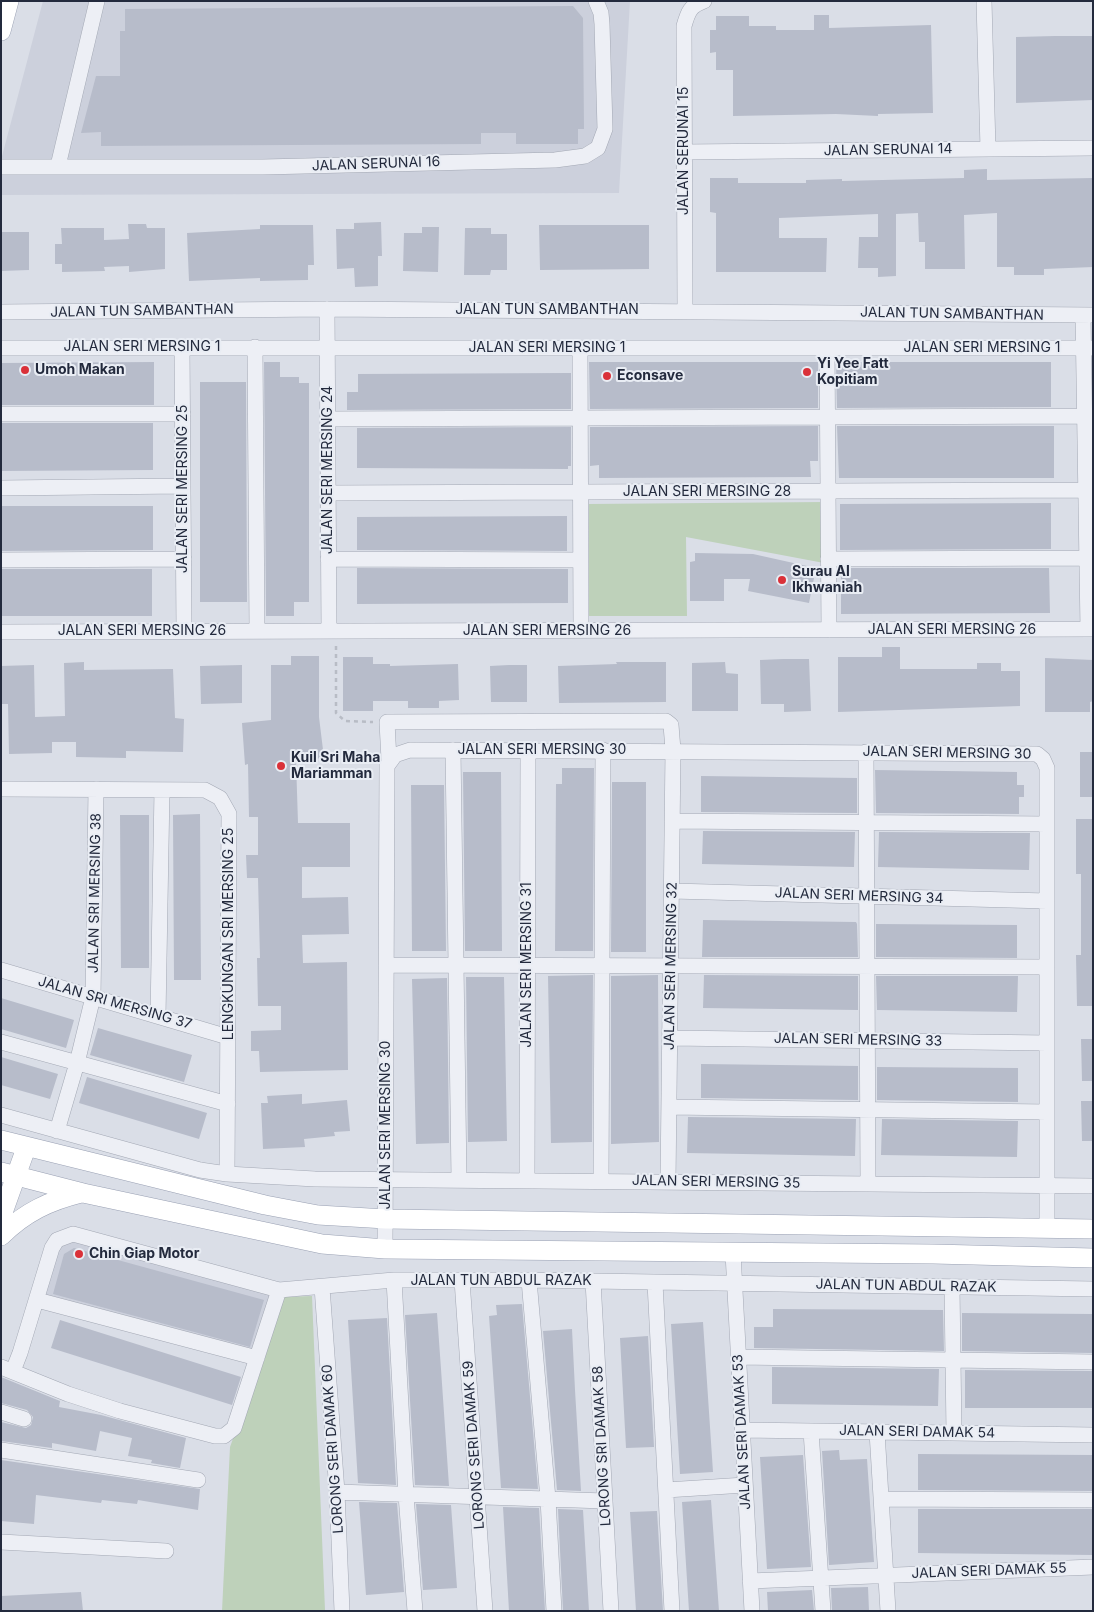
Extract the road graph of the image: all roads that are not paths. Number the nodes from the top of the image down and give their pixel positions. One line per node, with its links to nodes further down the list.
1 (9, 1): 6 (main road)
2 (98, 1): 10 (street)
3 (704, 1): 9 (street, JALAN SERUNAI 15)
4 (984, 1): 8 (street)
5 (599, 2): 10 (street, JALAN SERUNAI 16)
6 (1, 31)
7 (1093, 148): 8 (street, JALAN SERUNAI 14)
8 (988, 149): 9 (street, JALAN SERUNAI 14)
9 (684, 152): 13 (street, JALAN SERUNAI 15)
10 (58, 166): 11 (street, JALAN SERUNAI 16)
11 (1, 167)
12 (327, 309): 13 (street, JALAN TUN SAMBANTHAN); 14 (street, JALAN TUN SAMBANTHAN); 16 (street, JALAN SERI MERSING 24)
13 (685, 311): 15 (street, JALAN TUN SAMBANTHAN)
14 (1, 312)
15 (1086, 332): 21 (street, JALAN SERI MERSING 1); 24 (street)
16 (327, 336): 18 (street, JALAN SERI MERSING 1); 20 (street, JALAN SERI MERSING 1); 26 (street, JALAN SERI MERSING 24)
17 (182, 347): 18 (street, JALAN SERI MERSING 1); 19 (street, JALAN SERI MERSING 1); 23 (street, JALAN SERI MERSING 25)
18 (255, 347): 44 (street)
19 (1, 348)
20 (580, 348): 21 (street, JALAN SERI MERSING 1); 27 (street)
21 (827, 348): 25 (street)
22 (1, 414): 23 (street)
23 (183, 414): 28 (street, JALAN SERI MERSING 25)
24 (1084, 416): 25 (street); 30 (street)
25 (827, 418): 27 (street); 32 (street)
26 (328, 420): 27 (street); 33 (street, JALAN SERI MERSING 24)
27 (580, 420): 31 (street)
28 (183, 486): 29 (street); 35 (street, JALAN SERI MERSING 25)
29 (1, 488)
30 (1086, 490): 32 (street, JALAN SERI MERSING 28); 34 (street)
31 (580, 492): 32 (street, JALAN SERI MERSING 28); 33 (street, JALAN SERI MERSING 28); 39 (street)
32 (828, 492): 37 (street)
33 (328, 494): 36 (street, JALAN SERI MERSING 24)
34 (1087, 558): 37 (street); 42 (street)
35 (184, 559): 38 (street); 43 (street, JALAN SERI MERSING 25)
36 (328, 559): 39 (street); 45 (street, JALAN SERI MERSING 24)
37 (828, 559): 41 (street)
38 (1, 560)
39 (580, 560): 40 (street)
40 (581, 630): 41 (street, JALAN SERI MERSING 26); 45 (street, JALAN SERI MERSING 26)
41 (828, 630): 42 (street, JALAN SERI MERSING 26)
42 (1090, 630)
43 (184, 631): 44 (street, JALAN SERI MERSING 26); 46 (street, JALAN SERI MERSING 26)
44 (257, 631): 45 (street, JALAN SERI MERSING 26)
45 (332, 631)
46 (1, 632)
47 (387, 722): 51 (street, JALAN SERI MERSING 32); 53 (street, JALAN SERI MERSING 30)
48 (453, 750): 49 (street, JALAN SERI MERSING 30); 53 (street, JALAN SERI MERSING 30); 64 (street)
49 (528, 750): 50 (street, JALAN SERI MERSING 30); 65 (street, JALAN SERI MERSING 31)
50 (603, 750): 51 (street, JALAN SERI MERSING 30); 66 (street)
51 (673, 750): 52 (street, JALAN SERI MERSING 30); 57 (street, JALAN SERI MERSING 32)
52 (866, 752): 58 (street); 59 (street, JALAN SERI MERSING 30)
53 (389, 760): 63 (street, JALAN SERI MERSING 30)
54 (1, 789): 55 (street, LENGKUNGAN SRI MERSING 25)
55 (96, 789): 56 (street, LENGKUNGAN SRI MERSING 25); 71 (street, JALAN SRI MERSING 38)
56 (162, 790): 72 (street); 73 (street, LENGKUNGAN SRI MERSING 25)
57 (672, 821): 58 (street); 60 (street, JALAN SERI MERSING 32)
58 (866, 823): 59 (street); 61 (street)
59 (1047, 824): 62 (street, JALAN SERI MERSING 30)
60 (672, 890): 61 (street, JALAN SERI MERSING 34); 67 (street, JALAN SERI MERSING 32)
61 (867, 896): 62 (street, JALAN SERI MERSING 34); 68 (street)
62 (1047, 900): 69 (street, JALAN SERI MERSING 30)
63 (386, 965): 64 (street); 89 (street, JALAN SERI MERSING 30)
64 (455, 965): 65 (street); 90 (street)
65 (526, 965): 66 (street); 91 (street, JALAN SERI MERSING 31)
66 (601, 965): 67 (street); 92 (street)
67 (670, 965): 68 (street); 74 (street, JALAN SERI MERSING 32)
68 (867, 966): 69 (street); 75 (street)
69 (1047, 967): 77 (street, JALAN SERI MERSING 30)
70 (1, 970): 71 (street, JALAN SRI MERSING 37)
71 (93, 997): 72 (street, JALAN SRI MERSING 37); 78 (street, JALAN SRI MERSING 38)
72 (158, 1016): 73 (street, JALAN SRI MERSING 37)
73 (228, 1037): 79 (street, LENGKUNGAN SRI MERSING 25)
74 (670, 1038): 75 (street, JALAN SERI MERSING 33); 80 (street, JALAN SERI MERSING 32)
75 (868, 1040): 77 (street, JALAN SERI MERSING 33); 81 (street)
76 (1, 1042): 78 (street)
77 (1047, 1043): 82 (street, JALAN SERI MERSING 30)
78 (77, 1063): 79 (street); 84 (street, JALAN SRI MERSING 38)
79 (228, 1104): 88 (street, LENGKUNGAN SRI MERSING 25)
80 (669, 1107): 81 (street); 93 (street, JALAN SERI MERSING 32)
81 (868, 1110): 82 (street); 94 (street)
82 (1047, 1112): 95 (street, JALAN SERI MERSING 30)
83 (1, 1115): 84 (street)
84 (57, 1131): 88 (street)
85 (1, 1140): 86 (main road)
86 (26, 1148): 87 (main road); 99 (main road)
87 (9, 1174): 97 (main road); 98 (main road)
88 (227, 1174): 89 (street)
89 (386, 1179): 90 (street, JALAN SERI MERSING 35); 99 (street, JALAN SERI MERSING 30)
90 (459, 1179): 91 (street, JALAN SERI MERSING 35)
91 (527, 1180): 92 (street, JALAN SERI MERSING 35)
92 (601, 1181): 93 (street, JALAN SERI MERSING 35)
93 (668, 1182): 94 (street, JALAN SERI MERSING 35)
94 (868, 1183): 95 (street, JALAN SERI MERSING 35)
95 (1047, 1185): 96 (street, JALAN SERI MERSING 35); 101 (street, JALAN SERI MERSING 30)
96 (1093, 1186)
97 (82, 1193): 103 (main road); 104 (main road)
98 (1, 1218)
99 (386, 1219): 100 (main road); 104 (street, JALAN SERI MERSING 30)
100 (885, 1226): 101 (main road); 106 (main road)
101 (1047, 1228): 102 (main road)
102 (1093, 1229)
103 (1, 1236)
104 (385, 1249): 105 (main road)
105 (733, 1253): 106 (main road); 113 (street, JALAN SERI DAMAK 53)
106 (933, 1254): 107 (main road)
107 (1093, 1258)
108 (394, 1280): 109 (street, JALAN TUN ABDUL RAZAK); 115 (street, JALAN TUN ABDUL RAZAK); 136 (street)
109 (462, 1280): 110 (street, JALAN TUN ABDUL RAZAK); 137 (street, LORONG SERI DAMAK 59)
110 (529, 1280): 111 (street, JALAN TUN ABDUL RAZAK); 138 (street)
111 (593, 1281): 112 (street, JALAN TUN ABDUL RAZAK); 141 (street, LORONG SRI DAMAK 58)
112 (655, 1282): 113 (street, JALAN TUN ABDUL RAZAK); 134 (street)
113 (734, 1283): 114 (street, JALAN TUN ABDUL RAZAK); 119 (street, JALAN SERI DAMAK 53)
114 (952, 1287): 116 (street, JALAN TUN ABDUL RAZAK); 121 (street)
115 (322, 1288): 117 (street, JALAN TUN ABDUL RAZAK); 135 (street, LORONG SERI DAMAK 60)
116 (1093, 1289)
117 (279, 1290): 118 (street, JALAN TUN ABDUL RAZAK); 120 (street)
118 (37, 1300): 120 (street); 123 (street, JALAN TUN ABDUL RAZAK)
119 (738, 1357): 121 (street); 126 (street, JALAN SERI DAMAK 53)
120 (257, 1358): 123 (street)
121 (953, 1360): 122 (street); 129 (street)
122 (1093, 1362)
123 (7, 1369)
124 (1, 1412): 125 (street)
125 (24, 1419)
126 (742, 1430): 127 (street, JALAN SERI DAMAK 54); 133 (street, JALAN SERI DAMAK 53)
127 (811, 1431): 128 (street, JALAN SERI DAMAK 54); 146 (street)
128 (877, 1432): 129 (street, JALAN SERI DAMAK 54); 139 (street)
129 (954, 1433): 130 (street, JALAN SERI DAMAK 54)
130 (1093, 1435)
131 (1, 1450): 132 (street)
132 (198, 1480)
133 (745, 1485): 134 (street); 147 (street, JALAN SERI DAMAK 53)
134 (666, 1490): 153 (street)
135 (337, 1492): 136 (street); 148 (street, LORONG SERI DAMAK 60)
136 (406, 1495): 137 (street); 149 (street)
137 (477, 1497): 138 (street); 150 (street, LORONG SERI DAMAK 59)
138 (548, 1499): 141 (street); 151 (street)
139 (881, 1499): 140 (street); 145 (street)
140 (1093, 1500)
141 (605, 1501): 152 (street, LORONG SRI DAMAK 58)
142 (1, 1542): 143 (street)
143 (166, 1552)
144 (1093, 1567): 145 (street, JALAN SERI DAMAK 55)
145 (886, 1575): 146 (street, JALAN SERI DAMAK 55); 156 (street)
146 (822, 1578): 147 (street, JALAN SERI DAMAK 55); 155 (street)
147 (750, 1581): 154 (street, JALAN SERI DAMAK 53)
148 (342, 1611)
149 (415, 1611)
150 (485, 1611)
151 (554, 1611)
152 (611, 1611)
153 (672, 1611)
154 (752, 1611)
155 (823, 1611)
156 (888, 1611)

